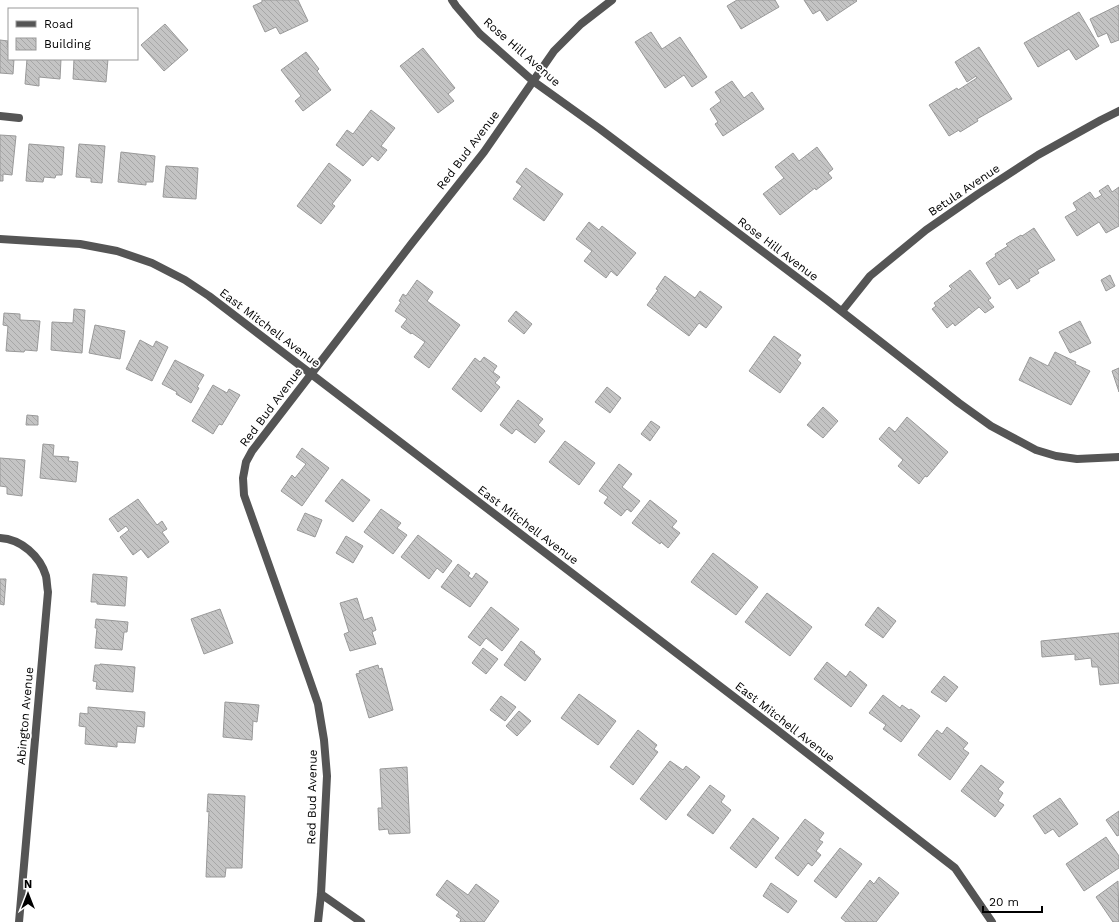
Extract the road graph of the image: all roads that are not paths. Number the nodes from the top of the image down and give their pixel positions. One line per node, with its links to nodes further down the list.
1 (452, 0): 3 (street, Rose Hill Avenue)
2 (612, 0): 3 (street, Red Bud Avenue)
3 (533, 81): 8 (street, Rose Hill Avenue); 9 (street, Red Bud Avenue)
4 (1119, 112): 8 (street, Betula Avenue)
5 (0, 116): 6 (street)
6 (19, 118)
7 (0, 239): 9 (street, East Mitchell Avenue)
8 (842, 311): 10 (street, Rose Hill Avenue)
9 (311, 374): 12 (street, Red Bud Avenue); 16 (street, East Mitchell Avenue)
10 (1119, 457)
11 (0, 538): 13 (street, Abington Avenue)
12 (321, 894): 14 (street, Red Bud Avenue); 15 (street)
13 (19, 922)
14 (318, 922)
15 (361, 922)
16 (992, 922)

